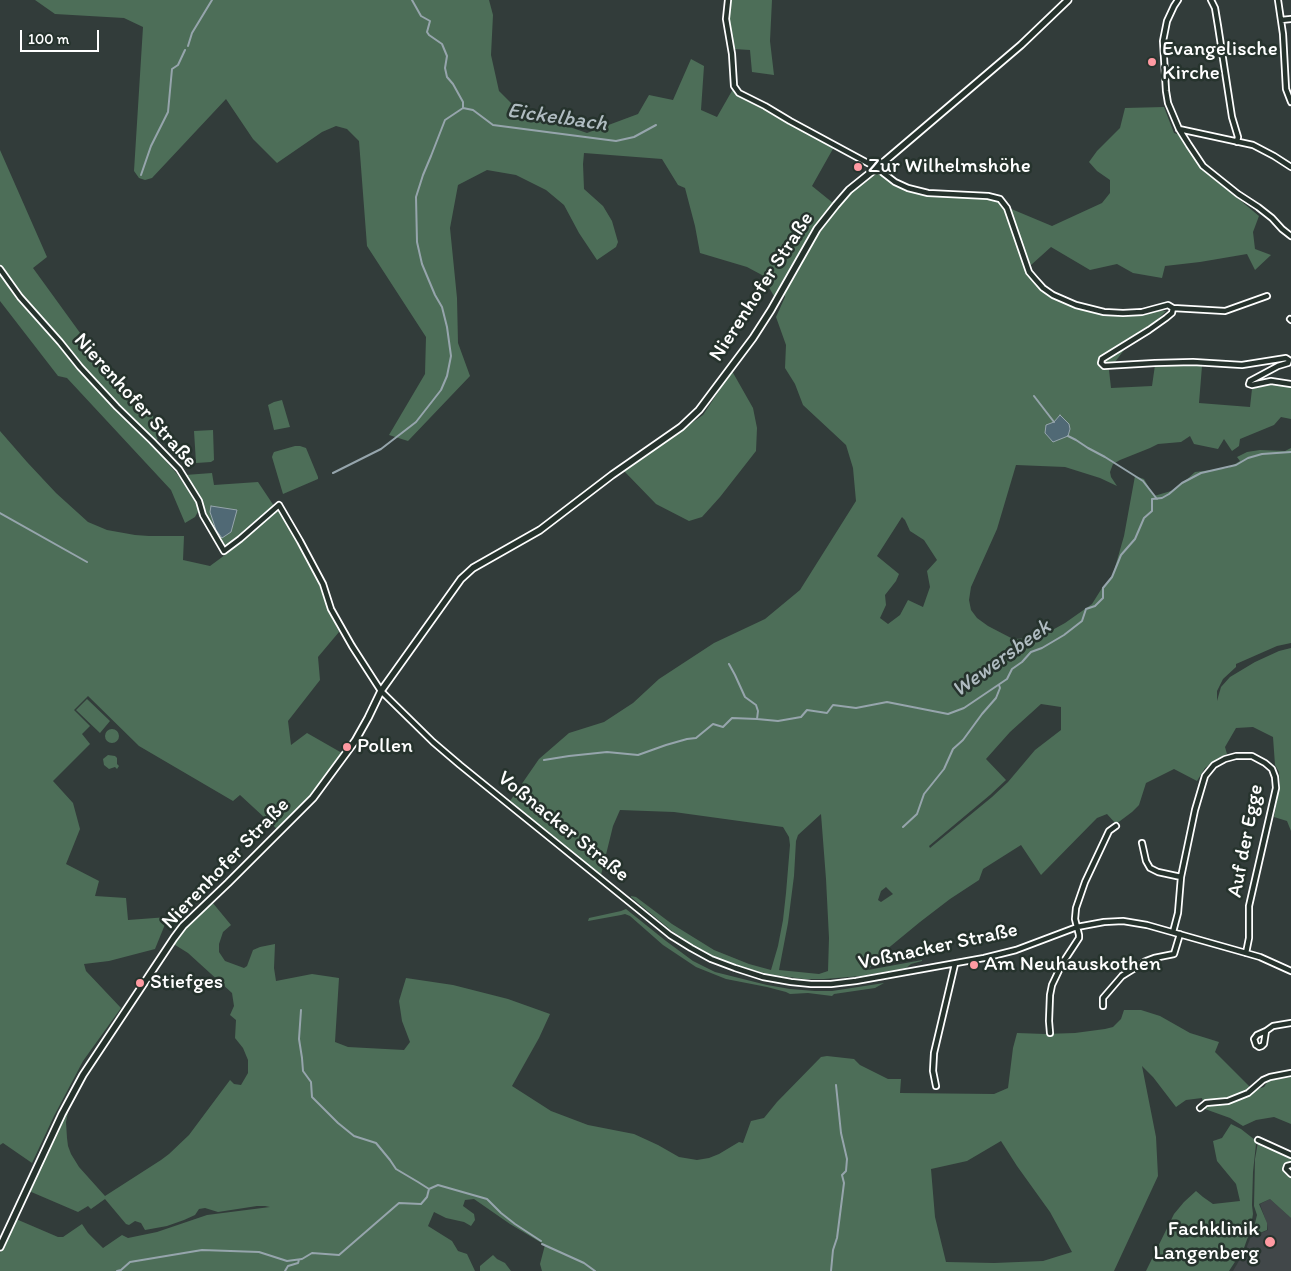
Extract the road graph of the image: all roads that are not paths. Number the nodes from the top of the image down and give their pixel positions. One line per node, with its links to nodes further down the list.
1 (728, 0): 12 (street)
2 (1068, 0): 12 (street, Nierenhofer Straße)
3 (1178, 0): 9 (street)
4 (1211, 0): 10 (street)
5 (1278, 0): 7 (street)
6 (1291, 19): 7 (street)
7 (1281, 20): 8 (street)
8 (1291, 102)
9 (1179, 129): 10 (street); 13 (street)
10 (1237, 142): 11 (street)
11 (1291, 167)
12 (876, 168): 16 (street); 19 (street, Nierenhofer Straße)
13 (1291, 236)
14 (0, 269): 19 (street, Nierenhofer Straße)
15 (1267, 296): 16 (street)
16 (1173, 308): 17 (street)
17 (1290, 360): 18 (street)
18 (1291, 384)
19 (381, 691): 27 (street, Voßnacker Straße); 40 (street, Nierenhofer Straße)
20 (1116, 826): 23 (street)
21 (1142, 843): 22 (street)
22 (1181, 877): 24 (street, Auf der Egge); 26 (street, Auf der Egge)
23 (1077, 927): 24 (street, Voßnacker Straße); 27 (street, Voßnacker Straße); 32 (street)
24 (1173, 932): 25 (street, Voßnacker Straße)
25 (1180, 934): 26 (street, Voßnacker Straße); 29 (street)
26 (1246, 952): 28 (street, Voßnacker Straße)
27 (955, 964): 34 (street)
28 (1291, 971)
29 (1103, 1006)
30 (1291, 1023): 31 (street)
31 (1266, 1031)
32 (1050, 1033)
33 (1291, 1073): 35 (street)
34 (936, 1086)
35 (1200, 1108)
36 (1258, 1140): 37 (street)
37 (1291, 1155)
38 (1291, 1165): 39 (street)
39 (1291, 1174)
40 (0, 1247)

